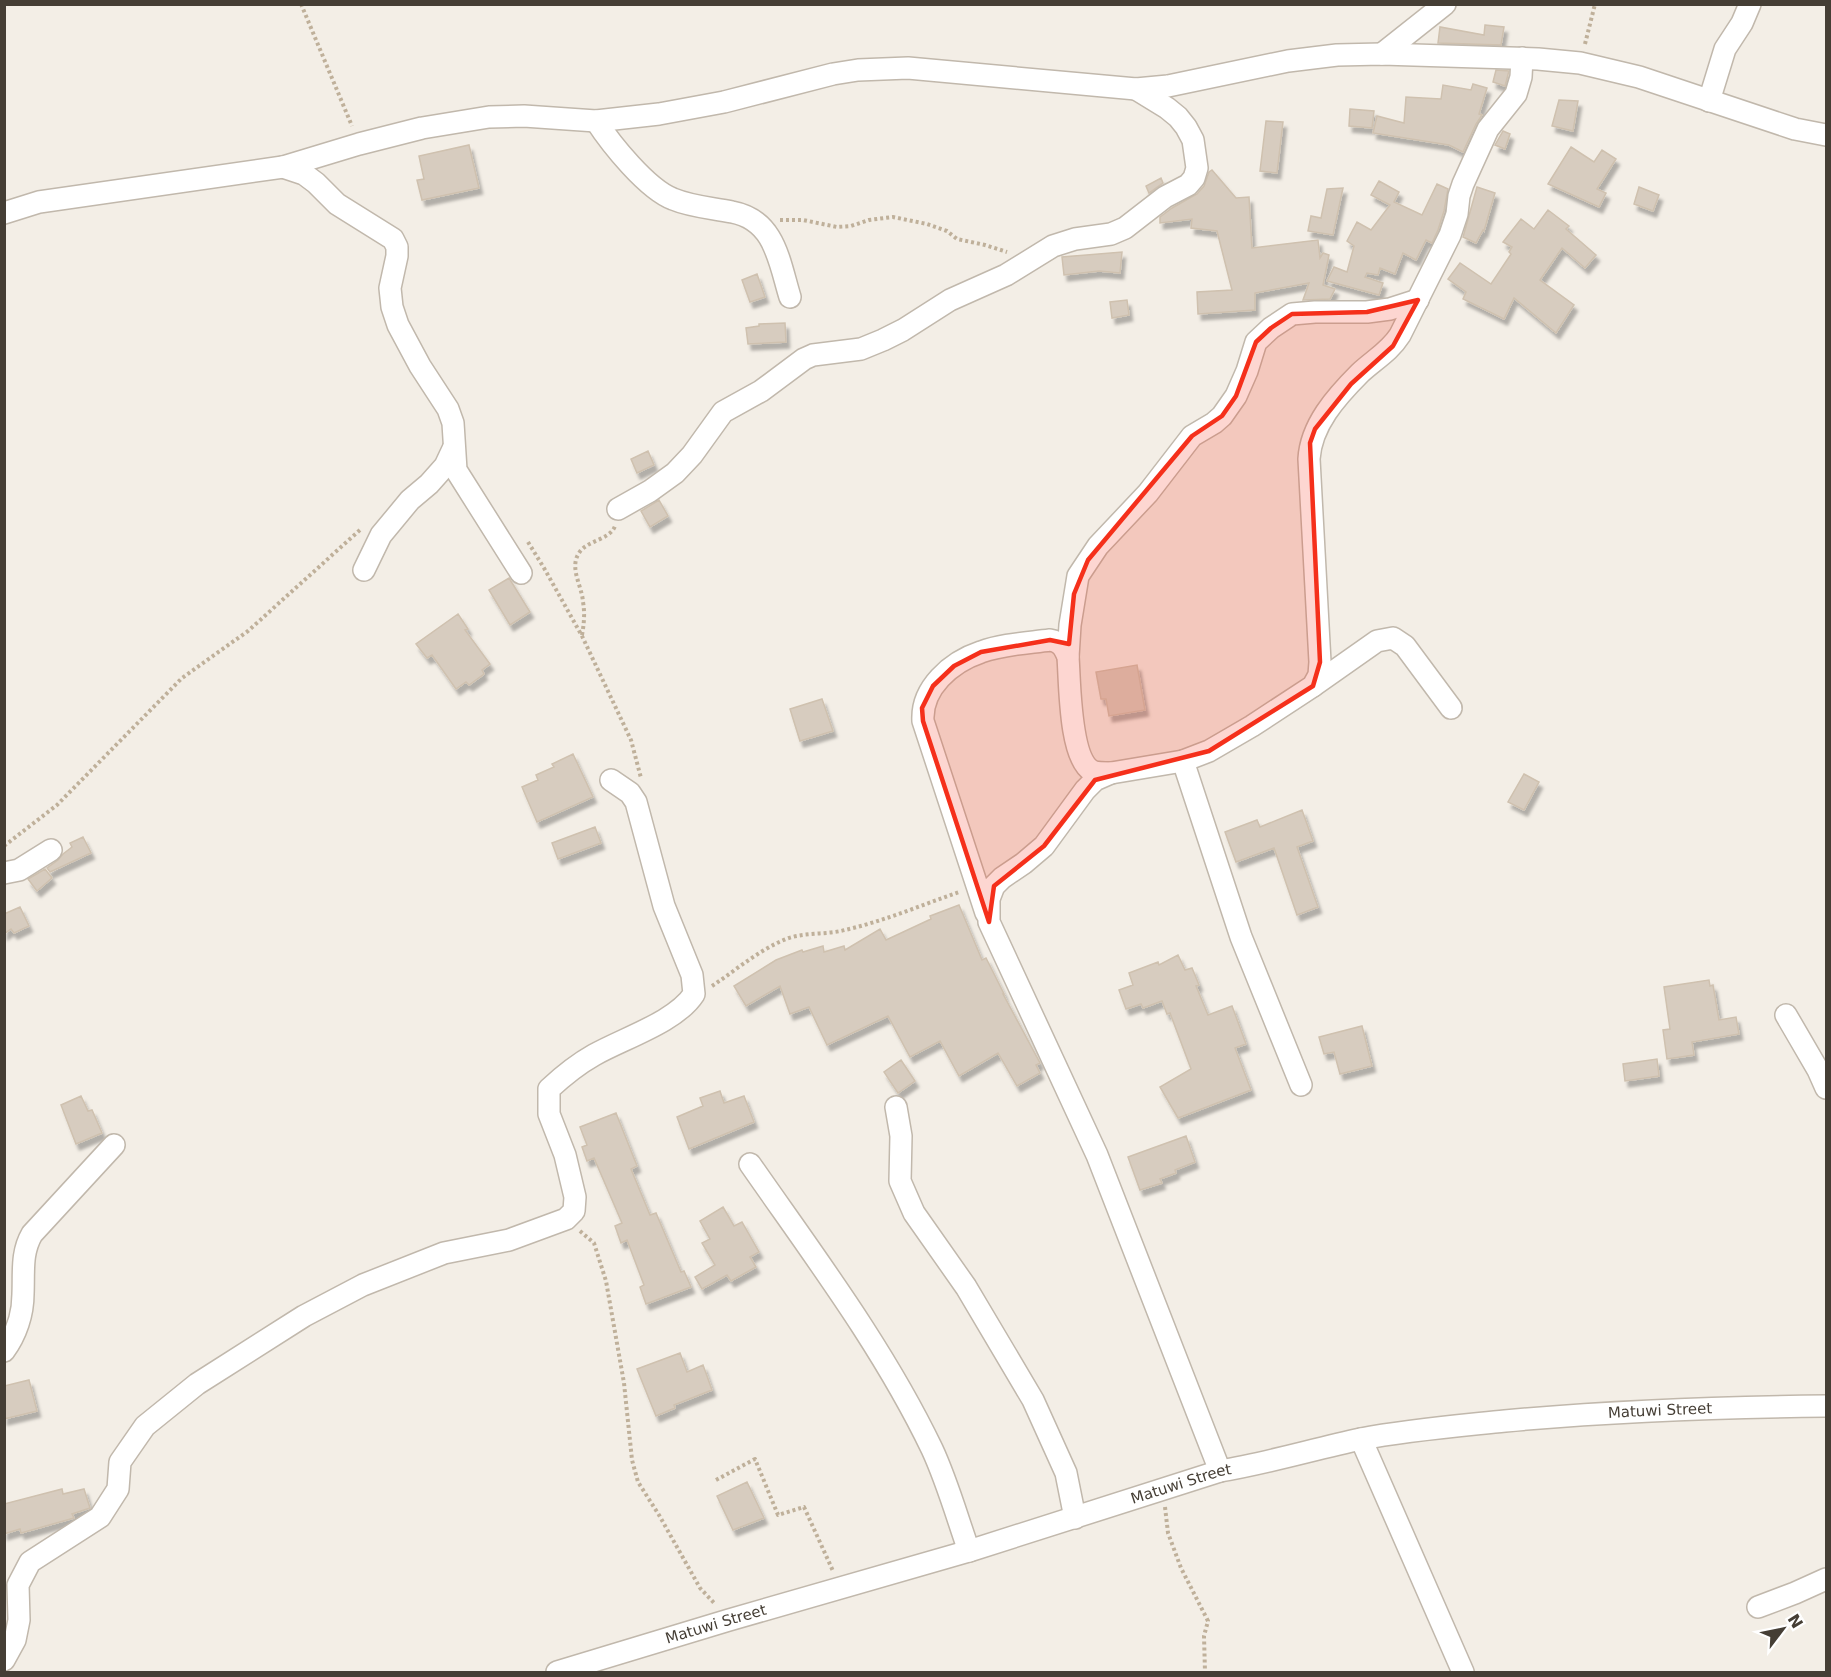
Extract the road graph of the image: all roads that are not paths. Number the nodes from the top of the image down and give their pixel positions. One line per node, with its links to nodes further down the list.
1 (1446, 4): 3 (street)
2 (1750, 4): 6 (street)
3 (1382, 54): 4 (street); 5 (street)
4 (1522, 58): 6 (street); 12 (street)
5 (1136, 89): 7 (street); 14 (street)
6 (1709, 101): 8 (street)
7 (596, 121): 9 (street); 11 (street)
8 (1827, 135)
9 (284, 167): 10 (street); 13 (street)
10 (4, 213)
11 (790, 297)
12 (1418, 300): 17 (street); 18 (street)
13 (453, 449): 15 (street); 16 (street)
14 (618, 509)
15 (364, 570)
16 (521, 573)
17 (1068, 657): 21 (street); 25 (street)
18 (1313, 686): 19 (street); 20 (street)
19 (1451, 708)
20 (1183, 761): 21 (street); 27 (street)
21 (1110, 773): 25 (street)
22 (611, 780): 40 (street)
23 (51, 850): 24 (street)
24 (4, 873)
25 (989, 922): 35 (street)
26 (1786, 1015): 28 (street)
27 (1301, 1085)
28 (1827, 1088)
29 (896, 1107): 36 (street)
30 (114, 1145): 32 (street)
31 (750, 1164): 37 (street)
32 (4, 1351)
33 (1827, 1406): 34 (street, Matuwi Street)
34 (1361, 1439): 35 (street, Matuwi Street); 42 (street)
35 (1220, 1471): 36 (street, Matuwi Street)
36 (1075, 1518): 37 (street, Matuwi Street)
37 (969, 1551): 41 (street, Matuwi Street)
38 (1827, 1579): 39 (street)
39 (1758, 1607)
40 (4, 1660)
41 (557, 1672)
42 (1463, 1672)

